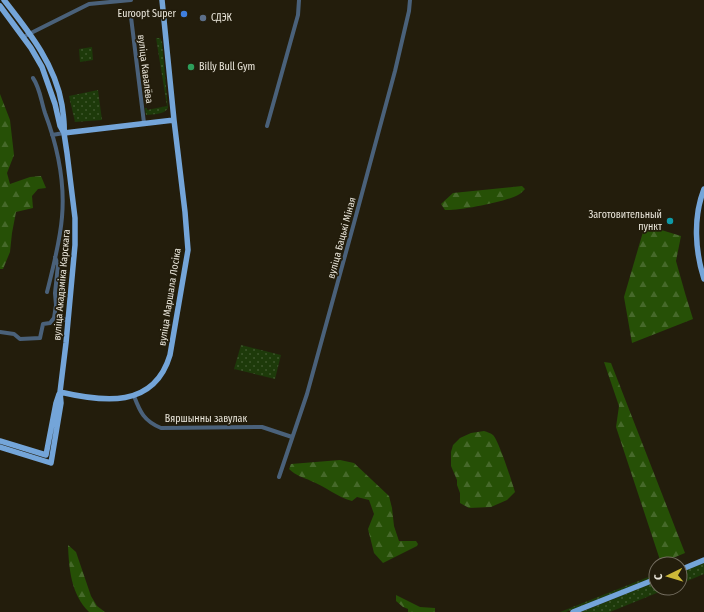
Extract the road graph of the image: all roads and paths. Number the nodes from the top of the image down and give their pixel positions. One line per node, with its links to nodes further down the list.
1 (4, 0): 8 (main road, вуліца Акадэміка Карскага)
2 (131, 0): 8 (street)
3 (162, 0): 11 (main road, вуліца Маршала Лосіка)
4 (299, 0): 13 (street)
5 (410, 0): 25 (street, вуліца Бацькі Міная)
6 (0, 6): 9 (main road, вуліца Акадэміка Карскага)
7 (131, 17): 12 (street, вуліца Кавалёва)
8 (29, 33): 9 (street); 14 (main road, вуліца Акадэміка Карскага)
9 (23, 37): 14 (main road, вуліца Акадэміка Карскага)
10 (33, 78): 15 (street)
11 (174, 120): 12 (main road); 24 (main road, вуліца Маршала Лосіка)
12 (144, 123): 14 (main road)
13 (267, 126)
14 (64, 133): 15 (street); 21 (main road, вуліца Акадэміка Карскага)
15 (52, 135): 17 (street)
16 (704, 189): 18 (main road)
17 (55, 257): 19 (street); 20 (street)
18 (704, 279)
19 (47, 292)
20 (54, 318): 21 (street); 22 (street)
21 (68, 320): 23 (main road, вуліца Акадэміка Карскага)
22 (0, 332)
23 (60, 392): 24 (main road, вуліца Маршала Лосіка); 28 (main road); 29 (main road)
24 (134, 396): 25 (street, Вяршынны завулак)
25 (292, 437): 30 (street, вуліца Бацькі Міная)
26 (0, 441): 28 (main road)
27 (0, 447): 29 (main road)
28 (46, 455): 29 (main road)
29 (52, 457)
30 (279, 477)
31 (704, 560): 32 (main road)
32 (688, 567)
33 (648, 582): 34 (main road)
34 (573, 612)

